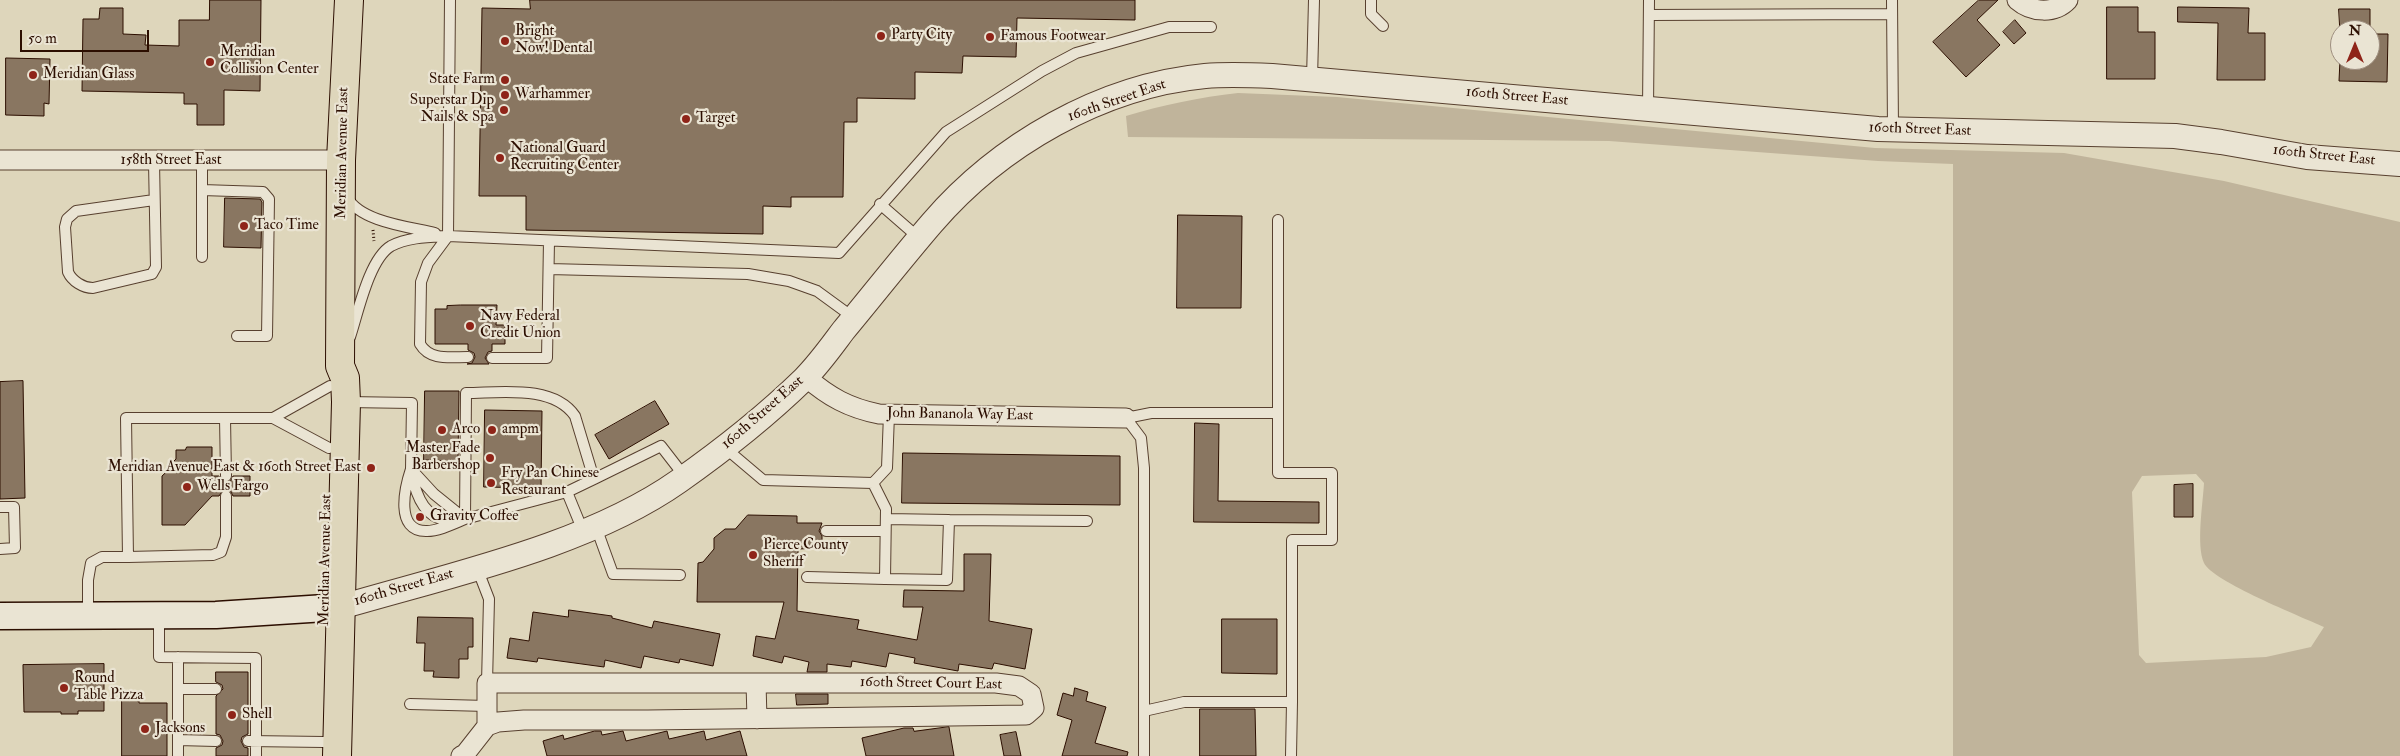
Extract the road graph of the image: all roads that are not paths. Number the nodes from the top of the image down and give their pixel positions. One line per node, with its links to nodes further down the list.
1 (349, 0): 20 (main road, Meridian Avenue East)
2 (450, 0): 25 (lane)
3 (1314, 0): 13 (lane)
4 (1371, 0): 11 (lane)
5 (1649, 0): 10 (lane)
6 (1892, 0): 9 (lane)
7 (2018, 0): 8 (street)
8 (2068, 0)
9 (1892, 14): 10 (lane); 15 (lane)
10 (1649, 15): 14 (lane)
11 (1383, 26)
12 (1211, 27): 23 (lane)
13 (1312, 79): 14 (street, 160th Street East); 26 (street, 160th Street East)
14 (1648, 109): 15 (street, 160th Street East)
15 (1893, 130): 19 (street, 160th Street East)
16 (0, 160): 17 (street, 158th Street East)
17 (154, 162): 18 (street, 158th Street East); 22 (lane)
18 (202, 162): 20 (street, 158th Street East); 21 (lane)
19 (2400, 164)
20 (341, 173): 25 (lane); 35 (main road, Meridian Avenue East)
21 (202, 190): 28 (lane); 31 (lane)
22 (154, 200): 22 (lane)
23 (880, 204): 26 (lane); 27 (lane)
24 (1278, 220): 36 (lane)
25 (448, 236): 27 (lane); 32 (lane); 35 (lane)
26 (919, 239): 30 (street, 160th Street East)
27 (549, 241): 29 (lane)
28 (202, 257)
29 (548, 269): 30 (lane); 33 (lane)
30 (854, 318): 34 (street, 160th Street East)
31 (237, 336)
32 (468, 357)
33 (492, 358)
34 (806, 377): 37 (street, John Bananola Way East); 41 (street, 160th Street East)
35 (339, 385): 39 (lane); 42 (main road, Meridian Avenue East); 43 (lane); 64 (main road, Meridian Avenue East)
36 (1278, 413): 40 (lane); 73 (lane)
37 (889, 414): 40 (street, John Bananola Way East); 47 (lane)
38 (225, 418): 39 (lane); 44 (lane); 59 (lane)
39 (273, 418): 42 (lane)
40 (1126, 418): 76 (lane)
41 (724, 447): 45 (street, 160th Street East); 47 (lane)
42 (329, 448): 64 (main road, Meridian Avenue East)
43 (411, 469): 51 (lane); 51 (lane); 51 (lane)
44 (226, 476)
45 (685, 477): 46 (lane); 55 (street, 160th Street East)
46 (594, 479): 48 (lane); 51 (lane)
47 (873, 483): 52 (lane)
48 (567, 492): 51 (lane); 55 (lane)
49 (226, 496): 59 (lane)
50 (0, 507): 58 (lane)
51 (465, 520)
52 (886, 520): 53 (lane); 57 (lane)
53 (949, 520): 54 (lane); 63 (lane)
54 (1087, 521)
55 (589, 529): 60 (street, 160th Street East); 61 (lane)
56 (826, 531): 57 (lane)
57 (886, 531): 63 (lane)
58 (0, 549)
59 (128, 557): 65 (lane)
60 (476, 567): 64 (street, 160th Street East); 69 (lane)
61 (680, 575)
62 (807, 577): 63 (lane)
63 (885, 578)
64 (333, 607): 66 (main road, 160th Street East); 82 (main road, Meridian Avenue East)
65 (88, 615): 66 (main road, 160th Street East); 67 (main road, 160th Street East)
66 (159, 615): 68 (lane)
67 (0, 616)
68 (178, 657): 71 (lane); 81 (lane)
69 (487, 683): 70 (street, 160th Street Court East); 75 (street)
70 (756, 683): 77 (street); 77 (street, 160th Street Court East)
71 (178, 689): 72 (lane); 79 (lane)
72 (216, 689)
73 (1292, 702): 76 (lane); 87 (lane)
74 (410, 704): 75 (lane)
75 (487, 706): 78 (street)
76 (1144, 711): 86 (lane)
77 (757, 719): 78 (street, 160th Street Court East)
78 (487, 726): 85 (street)
79 (178, 740): 80 (lane); 83 (lane)
80 (216, 741)
81 (252, 741): 82 (lane); 84 (lane)
82 (328, 751)
83 (178, 756)
84 (256, 756)
85 (461, 756)
86 (1144, 756)
87 (1292, 756)

